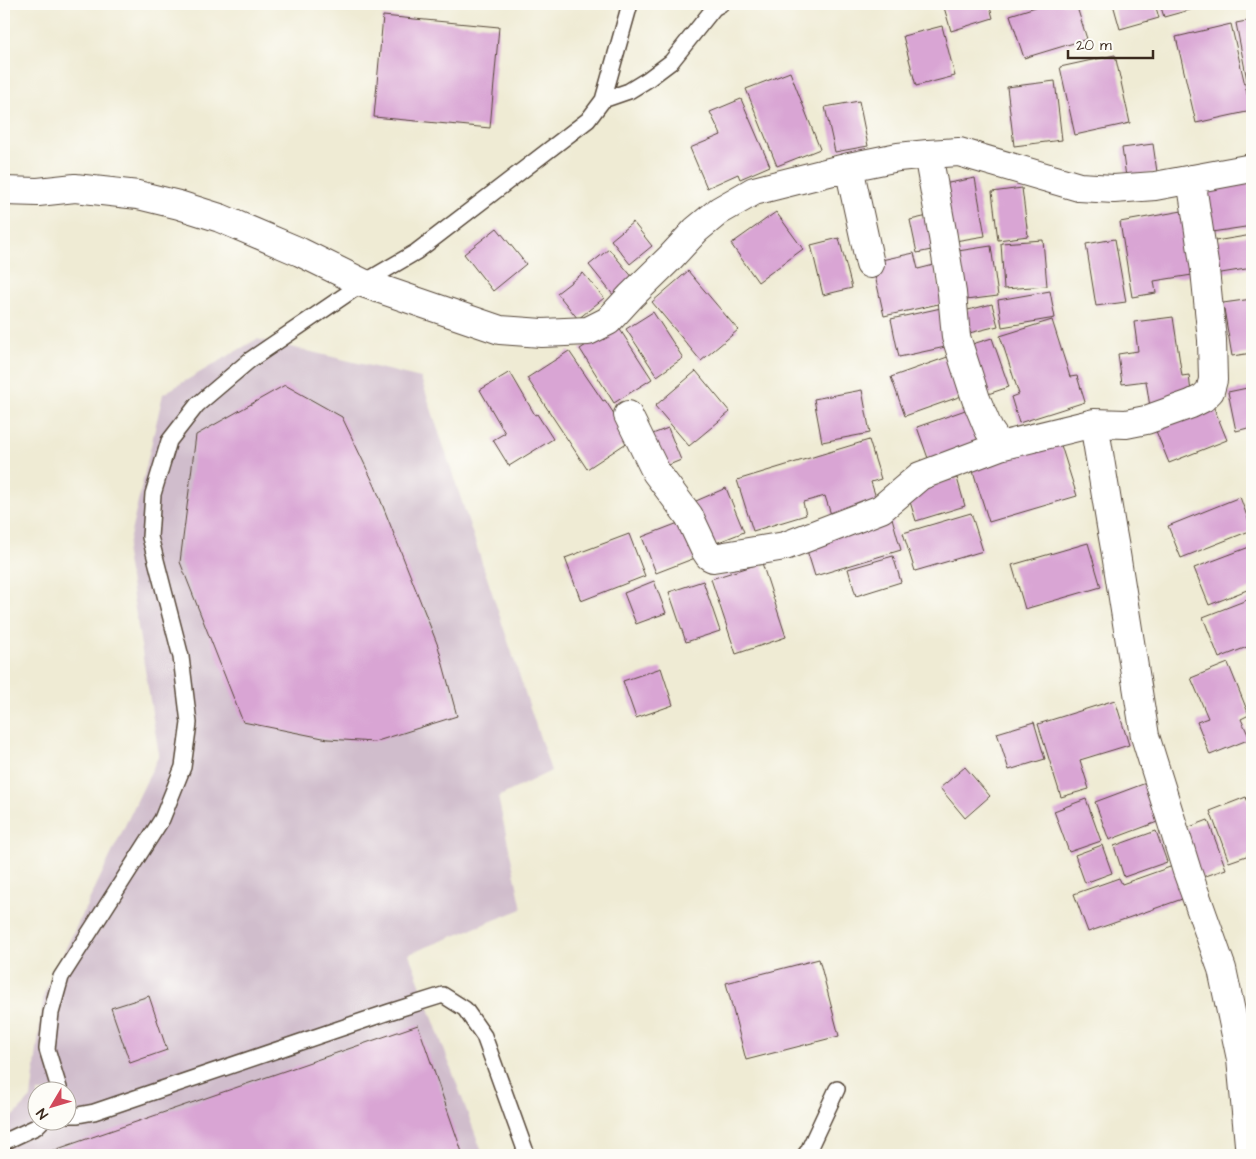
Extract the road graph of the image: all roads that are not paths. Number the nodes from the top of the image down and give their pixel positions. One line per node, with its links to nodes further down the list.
1 (630, 4): 3 (lane)
2 (716, 5): 3 (lane)
3 (603, 100): 10 (lane)
4 (928, 154): 5 (street); 7 (street); 13 (street)
5 (850, 167): 9 (street); 10 (street)
6 (1252, 168): 7 (street)
7 (1191, 179): 12 (street)
8 (4, 191): 10 (street)
9 (870, 264)
10 (364, 283): 14 (lane)
11 (628, 415): 13 (street)
12 (1094, 423): 13 (street); 21 (street)
13 (1000, 446)
14 (57, 1082)
15 (836, 1089): 20 (lane)
16 (78, 1115): 19 (lane)
17 (28, 1131): 18 (lane)
18 (4, 1142)
19 (527, 1155)
20 (805, 1155)
21 (1250, 1155)

